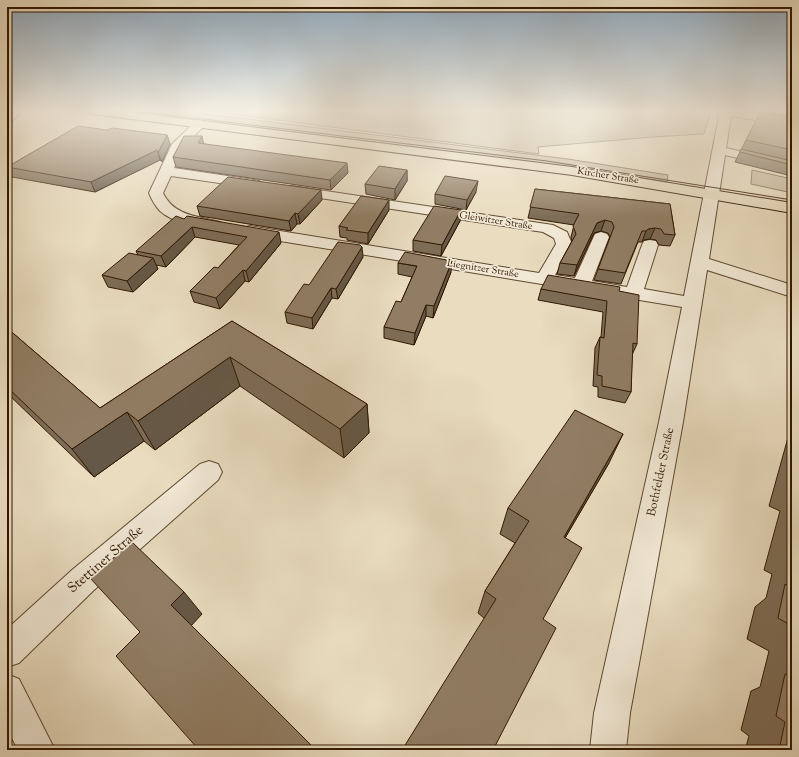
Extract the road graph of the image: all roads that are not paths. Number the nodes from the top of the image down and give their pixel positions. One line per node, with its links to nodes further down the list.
1 (177, 146): 6 (street, Liegnitzer Straße)
2 (376, 146): 7 (main road, Kircher Straße)
3 (719, 146): 4 (street, Bothfelder Straße)
4 (718, 150): 5 (street); 7 (street, Bothfelder Straße)
5 (792, 167)
6 (166, 171): 12 (street, Liegnitzer Straße); 12 (street, Gleiwitzer Straße)
7 (710, 193): 8 (main road, Kircher Straße); 11 (street, Bothfelder Straße)
8 (792, 208)
9 (601, 237): 13 (street)
10 (650, 245): 15 (street)
11 (698, 261): 14 (street); 16 (street, Bothfelder Straße)
12 (544, 278): 13 (street, Liegnitzer Straße)
13 (582, 284): 15 (street, Liegnitzer Straße)
14 (792, 291)
15 (634, 293): 16 (street, Liegnitzer Straße)
16 (691, 302): 21 (street, Bothfelder Straße)
17 (208, 472): 18 (street, Stettiner Straße)
18 (7, 651)
19 (7, 691): 20 (street)
20 (37, 750)
21 (608, 750)

